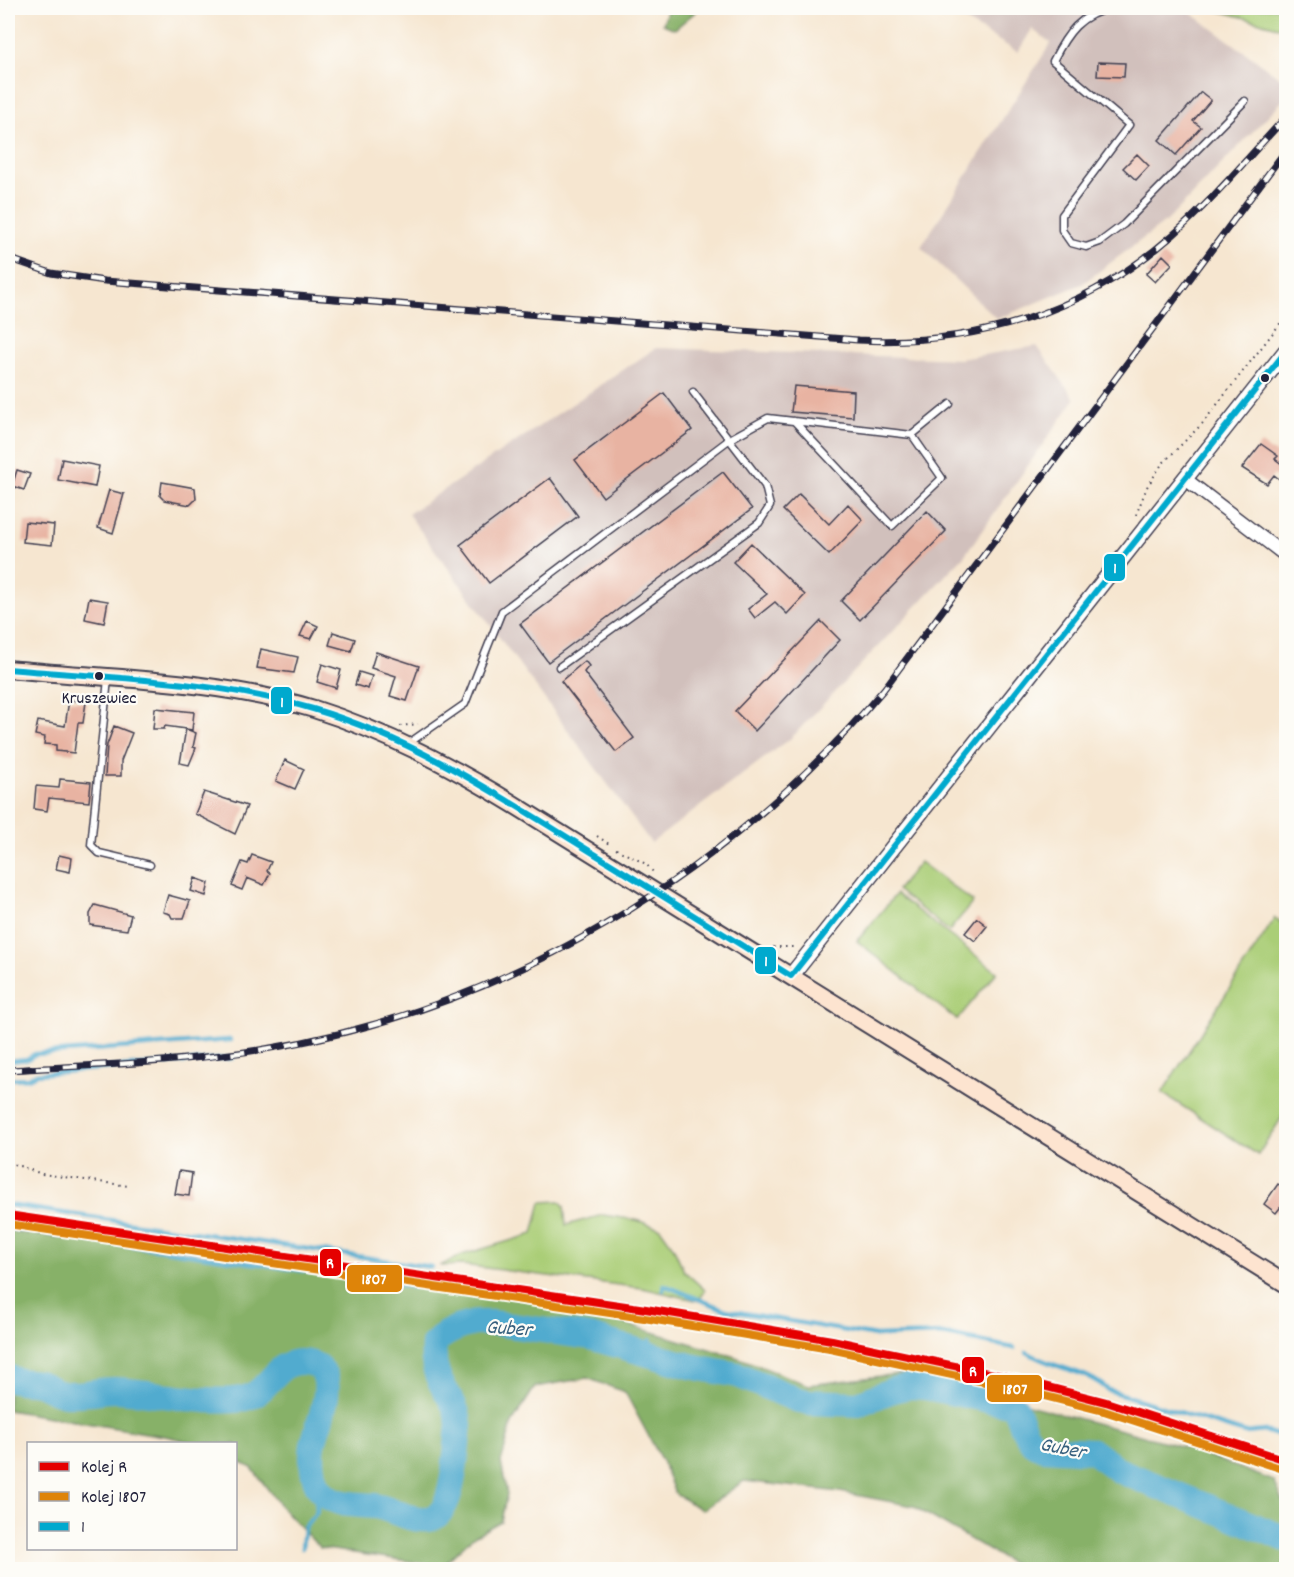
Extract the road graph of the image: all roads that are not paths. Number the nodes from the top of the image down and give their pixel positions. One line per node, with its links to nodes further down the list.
1 (1112, 8): 2 (lane)
2 (1245, 101)
3 (1287, 351): 9 (street)
4 (693, 392): 8 (lane)
5 (950, 404): 7 (lane)
6 (794, 421): 7 (lane); 7 (lane); 8 (lane)
7 (912, 435)
8 (730, 439): 11 (lane); 14 (lane)
9 (1184, 478): 10 (street); 16 (street)
10 (1287, 556)
11 (559, 667)
12 (8, 669): 13 (main road)
13 (108, 678): 14 (main road); 15 (lane)
14 (407, 744): 16 (main road)
15 (150, 865)
16 (791, 976): 17 (main road)
17 (1287, 1284)

